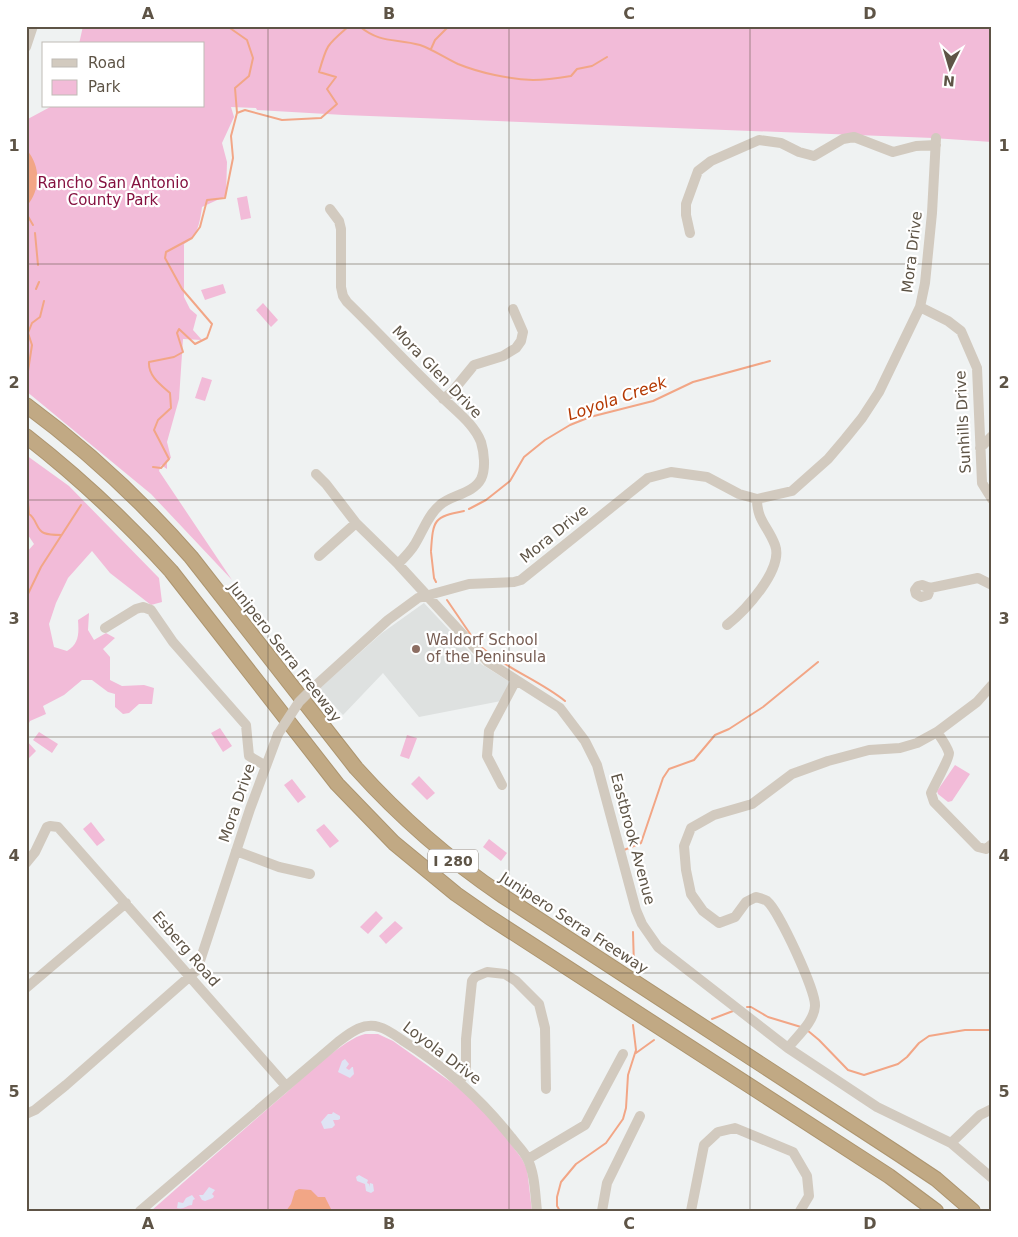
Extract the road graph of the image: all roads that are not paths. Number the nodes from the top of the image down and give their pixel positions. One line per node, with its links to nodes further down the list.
1 (33, 26): 2 (street)
2 (27, 44)
3 (330, 209): 7 (street, Mora Glen Drive)
4 (690, 233): 5 (street, Mora Drive)
5 (920, 307): 11 (street, Sunhills Drive); 13 (street, Mora Drive)
6 (513, 309): 7 (street)
7 (443, 399): 17 (street, Mora Glen Drive)
8 (26, 405): 52 (highway, Junipero Serra Freeway / I 280)
9 (26, 436): 51 (highway, I 280)
10 (992, 436): 11 (street)
11 (980, 448): 14 (street, Sunhills Drive)
12 (316, 474): 15 (street, Eastbrook Avenue)
13 (757, 499): 20 (street, Mora Drive); 21 (street)
14 (992, 499)
15 (356, 523): 16 (street); 17 (street, Eastbrook Avenue)
16 (319, 556)
17 (398, 564): 20 (street, Eastbrook Avenue)
18 (992, 585): 19 (street)
19 (930, 588)
20 (428, 595): 23 (street, Eastbrook Avenue); 26 (street, Mora Drive, bridge)
21 (727, 625)
22 (105, 628): 26 (street)
23 (516, 680): 27 (street); 35 (street, Eastbrook Avenue)
24 (992, 685): 25 (street)
25 (937, 732): 28 (street); 35 (street)
26 (266, 766): 29 (street, Mora Drive)
27 (502, 786)
28 (992, 844)
29 (236, 851): 31 (street); 33 (street, Mora Drive)
30 (26, 863): 32 (street, Esberg Road)
31 (310, 874)
32 (126, 903): 33 (street, Esberg Road); 34 (street)
33 (189, 977): 38 (street, Esberg Road); 41 (street, Mora Drive)
34 (26, 988)
35 (788, 1048): 43 (street, Eastbrook Avenue)
36 (624, 1054): 44 (street)
37 (460, 1082): 38 (street, Loyola Drive); 39 (street); 44 (street, Loyola Drive)
38 (286, 1086): 46 (street, Loyola Drive)
39 (546, 1089)
40 (992, 1109): 43 (street)
41 (26, 1114)
42 (640, 1116): 48 (street)
43 (952, 1143): 45 (street, Eastbrook Avenue)
44 (528, 1158): 47 (street)
45 (992, 1178)
46 (140, 1211)
47 (536, 1211)
48 (602, 1211)
49 (691, 1211): 50 (street)
50 (800, 1211)
51 (936, 1211)
52 (973, 1211)

